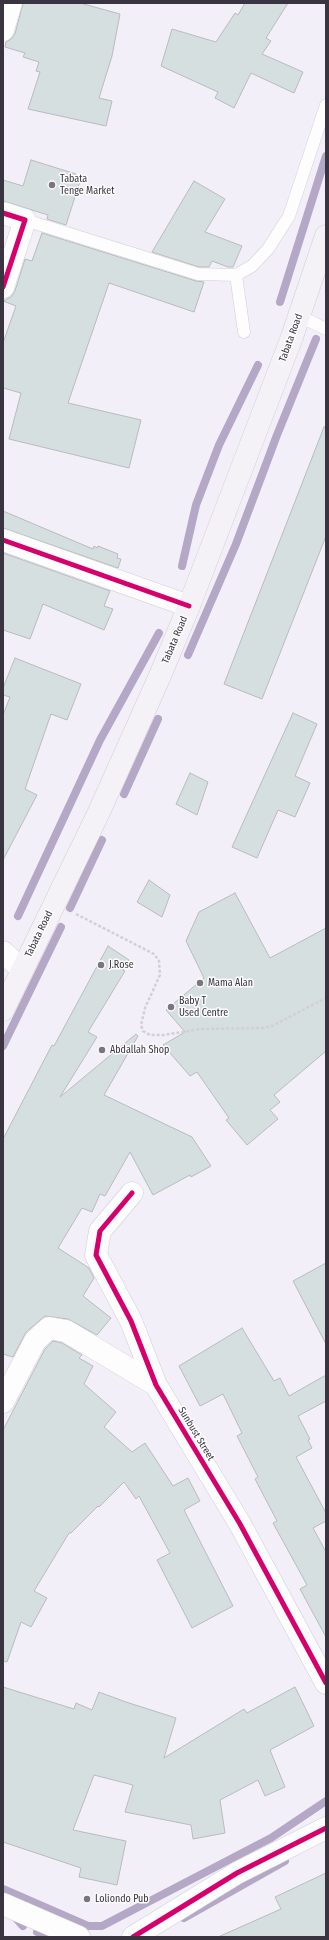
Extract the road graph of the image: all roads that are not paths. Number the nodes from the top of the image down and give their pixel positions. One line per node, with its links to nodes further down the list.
1 (11, 3): 2 (street)
2 (3, 30)
3 (326, 105): 4 (lane)
4 (323, 123): 8 (lane)
5 (3, 213): 6 (street)
6 (25, 220): 8 (lane); 9 (street)
7 (326, 236): 10 (main road, Tabata Road)
8 (236, 275): 12 (lane)
9 (3, 287)
10 (299, 316): 11 (lane); 14 (main road, Tabata Road)
11 (326, 329)
12 (244, 332)
13 (3, 540): 14 (street)
14 (189, 606): 16 (main road, Tabata Road)
15 (3, 952): 16 (street)
16 (22, 970): 17 (main road, Tabata Road)
17 (3, 1010)
18 (132, 1193): 19 (street, Sunbust Street)
19 (156, 1385): 20 (street); 21 (street, Sunbust Street)
20 (3, 1402)
21 (326, 1683)
22 (326, 1828): 25 (street)
23 (3, 1904): 24 (street)
24 (79, 1937)
25 (132, 1937)

